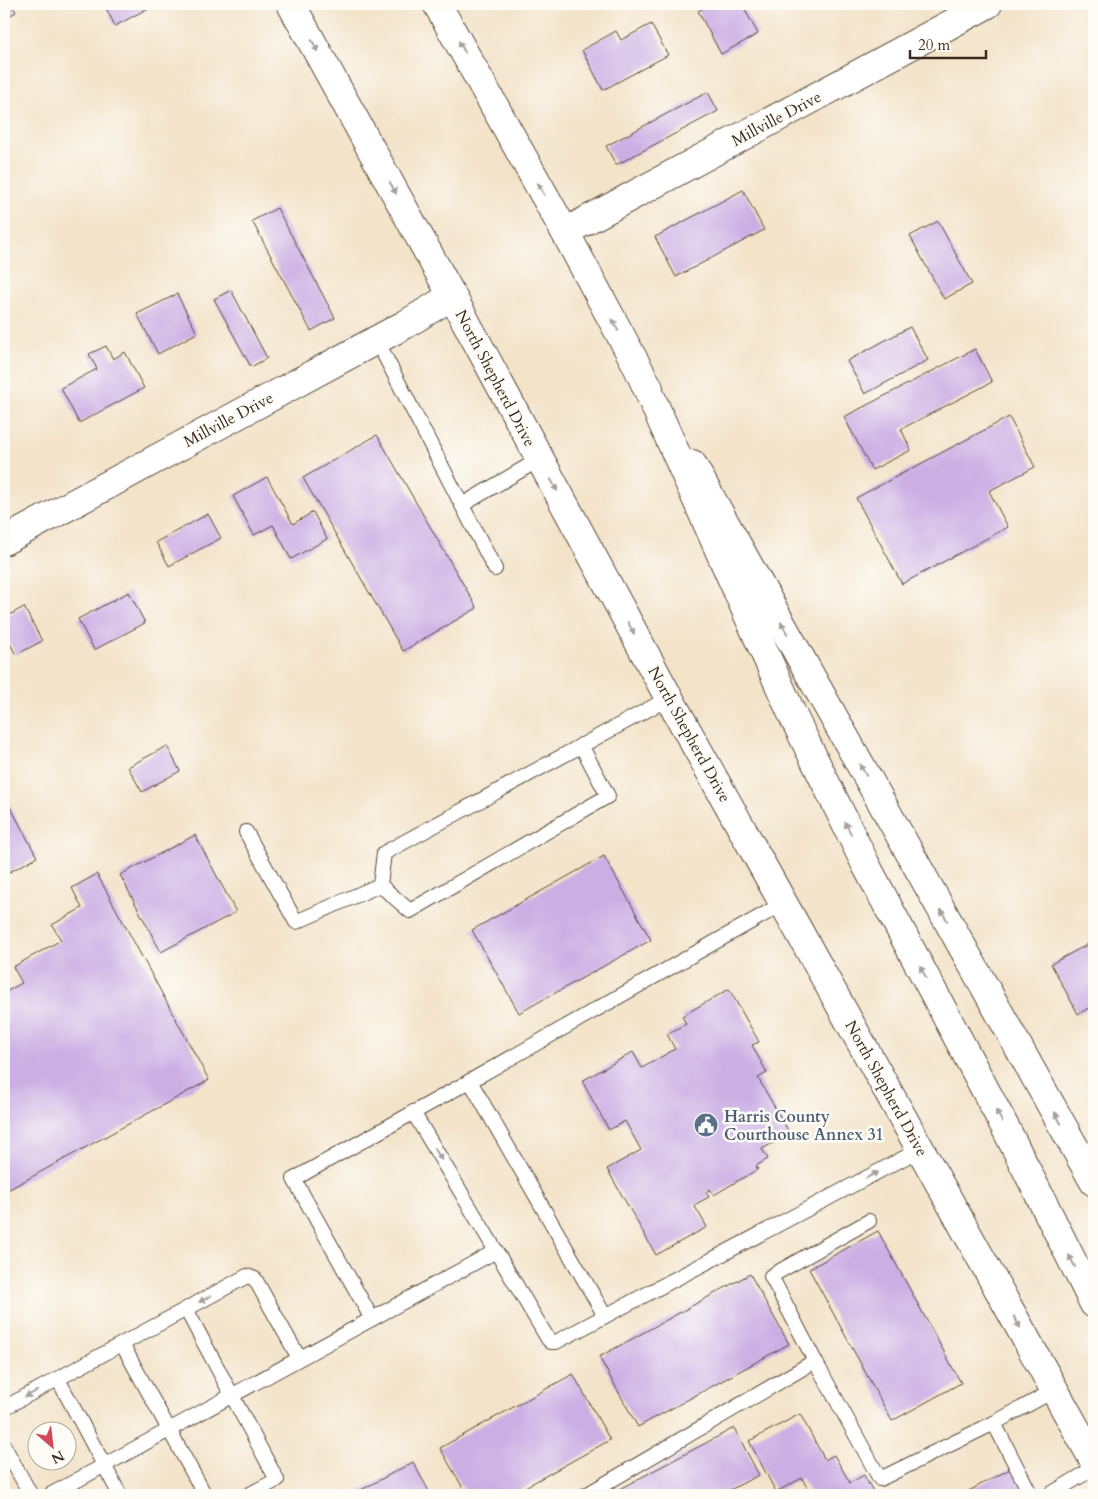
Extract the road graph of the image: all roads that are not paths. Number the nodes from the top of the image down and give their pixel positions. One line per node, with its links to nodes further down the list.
1 (291, 4): 5 (main road, North Shepherd Drive, one-way to 5)
2 (437, 4): 4 (main road, one-way to 2)
3 (988, 4): 4 (main road, Millville Drive)
4 (565, 232): 7 (main road, one-way to 4)
5 (452, 296): 6 (main road, Millville Drive); 8 (main road, North Shepherd Drive)
6 (376, 339): 9 (lane); 10 (main road, Millville Drive)
7 (638, 368): 20 (main road, one-way to 7); 23 (main road, one-way to 7)
8 (540, 460): 9 (lane); 12 (main road, North Shepherd Drive, one-way to 12)
9 (462, 505): 11 (lane)
10 (4, 541)
11 (495, 569)
12 (669, 698): 13 (lane); 16 (main road, North Shepherd Drive)
13 (581, 745): 15 (lane); 15 (lane)
14 (246, 832): 15 (lane)
15 (380, 885)
16 (784, 902): 17 (lane); 19 (main road, North Shepherd Drive)
17 (470, 1081): 18 (lane); 25 (lane)
18 (412, 1112): 22 (lane, one-way to 22); 26 (lane)
19 (921, 1149): 25 (lane, one-way to 19); 31 (main road, North Shepherd Drive, one-way to 31)
20 (1094, 1182)
21 (869, 1220): 29 (lane)
22 (496, 1251): 25 (lane); 26 (lane)
23 (1094, 1304)
24 (186, 1309): 27 (lane); 28 (lane, one-way to 24); 32 (lane)
25 (605, 1316)
26 (372, 1318): 28 (lane)
27 (122, 1344): 30 (lane); 35 (lane)
28 (299, 1358): 32 (lane)
29 (815, 1361): 34 (lane); 44 (lane)
30 (58, 1379): 33 (lane, one-way to 33); 38 (lane)
31 (1055, 1390): 34 (lane); 37 (main road, North Shepherd Drive)
32 (232, 1395): 35 (lane); 43 (lane)
33 (4, 1408)
34 (994, 1423): 45 (lane)
35 (169, 1430): 38 (lane); 42 (lane)
36 (4, 1446): 39 (lane)
37 (1092, 1456): 46 (lane)
38 (104, 1465): 40 (lane); 41 (lane)
39 (31, 1495)
40 (50, 1495)
41 (120, 1495)
42 (205, 1495)
43 (248, 1495)
44 (586, 1495)
45 (1031, 1495)
46 (1049, 1495)

